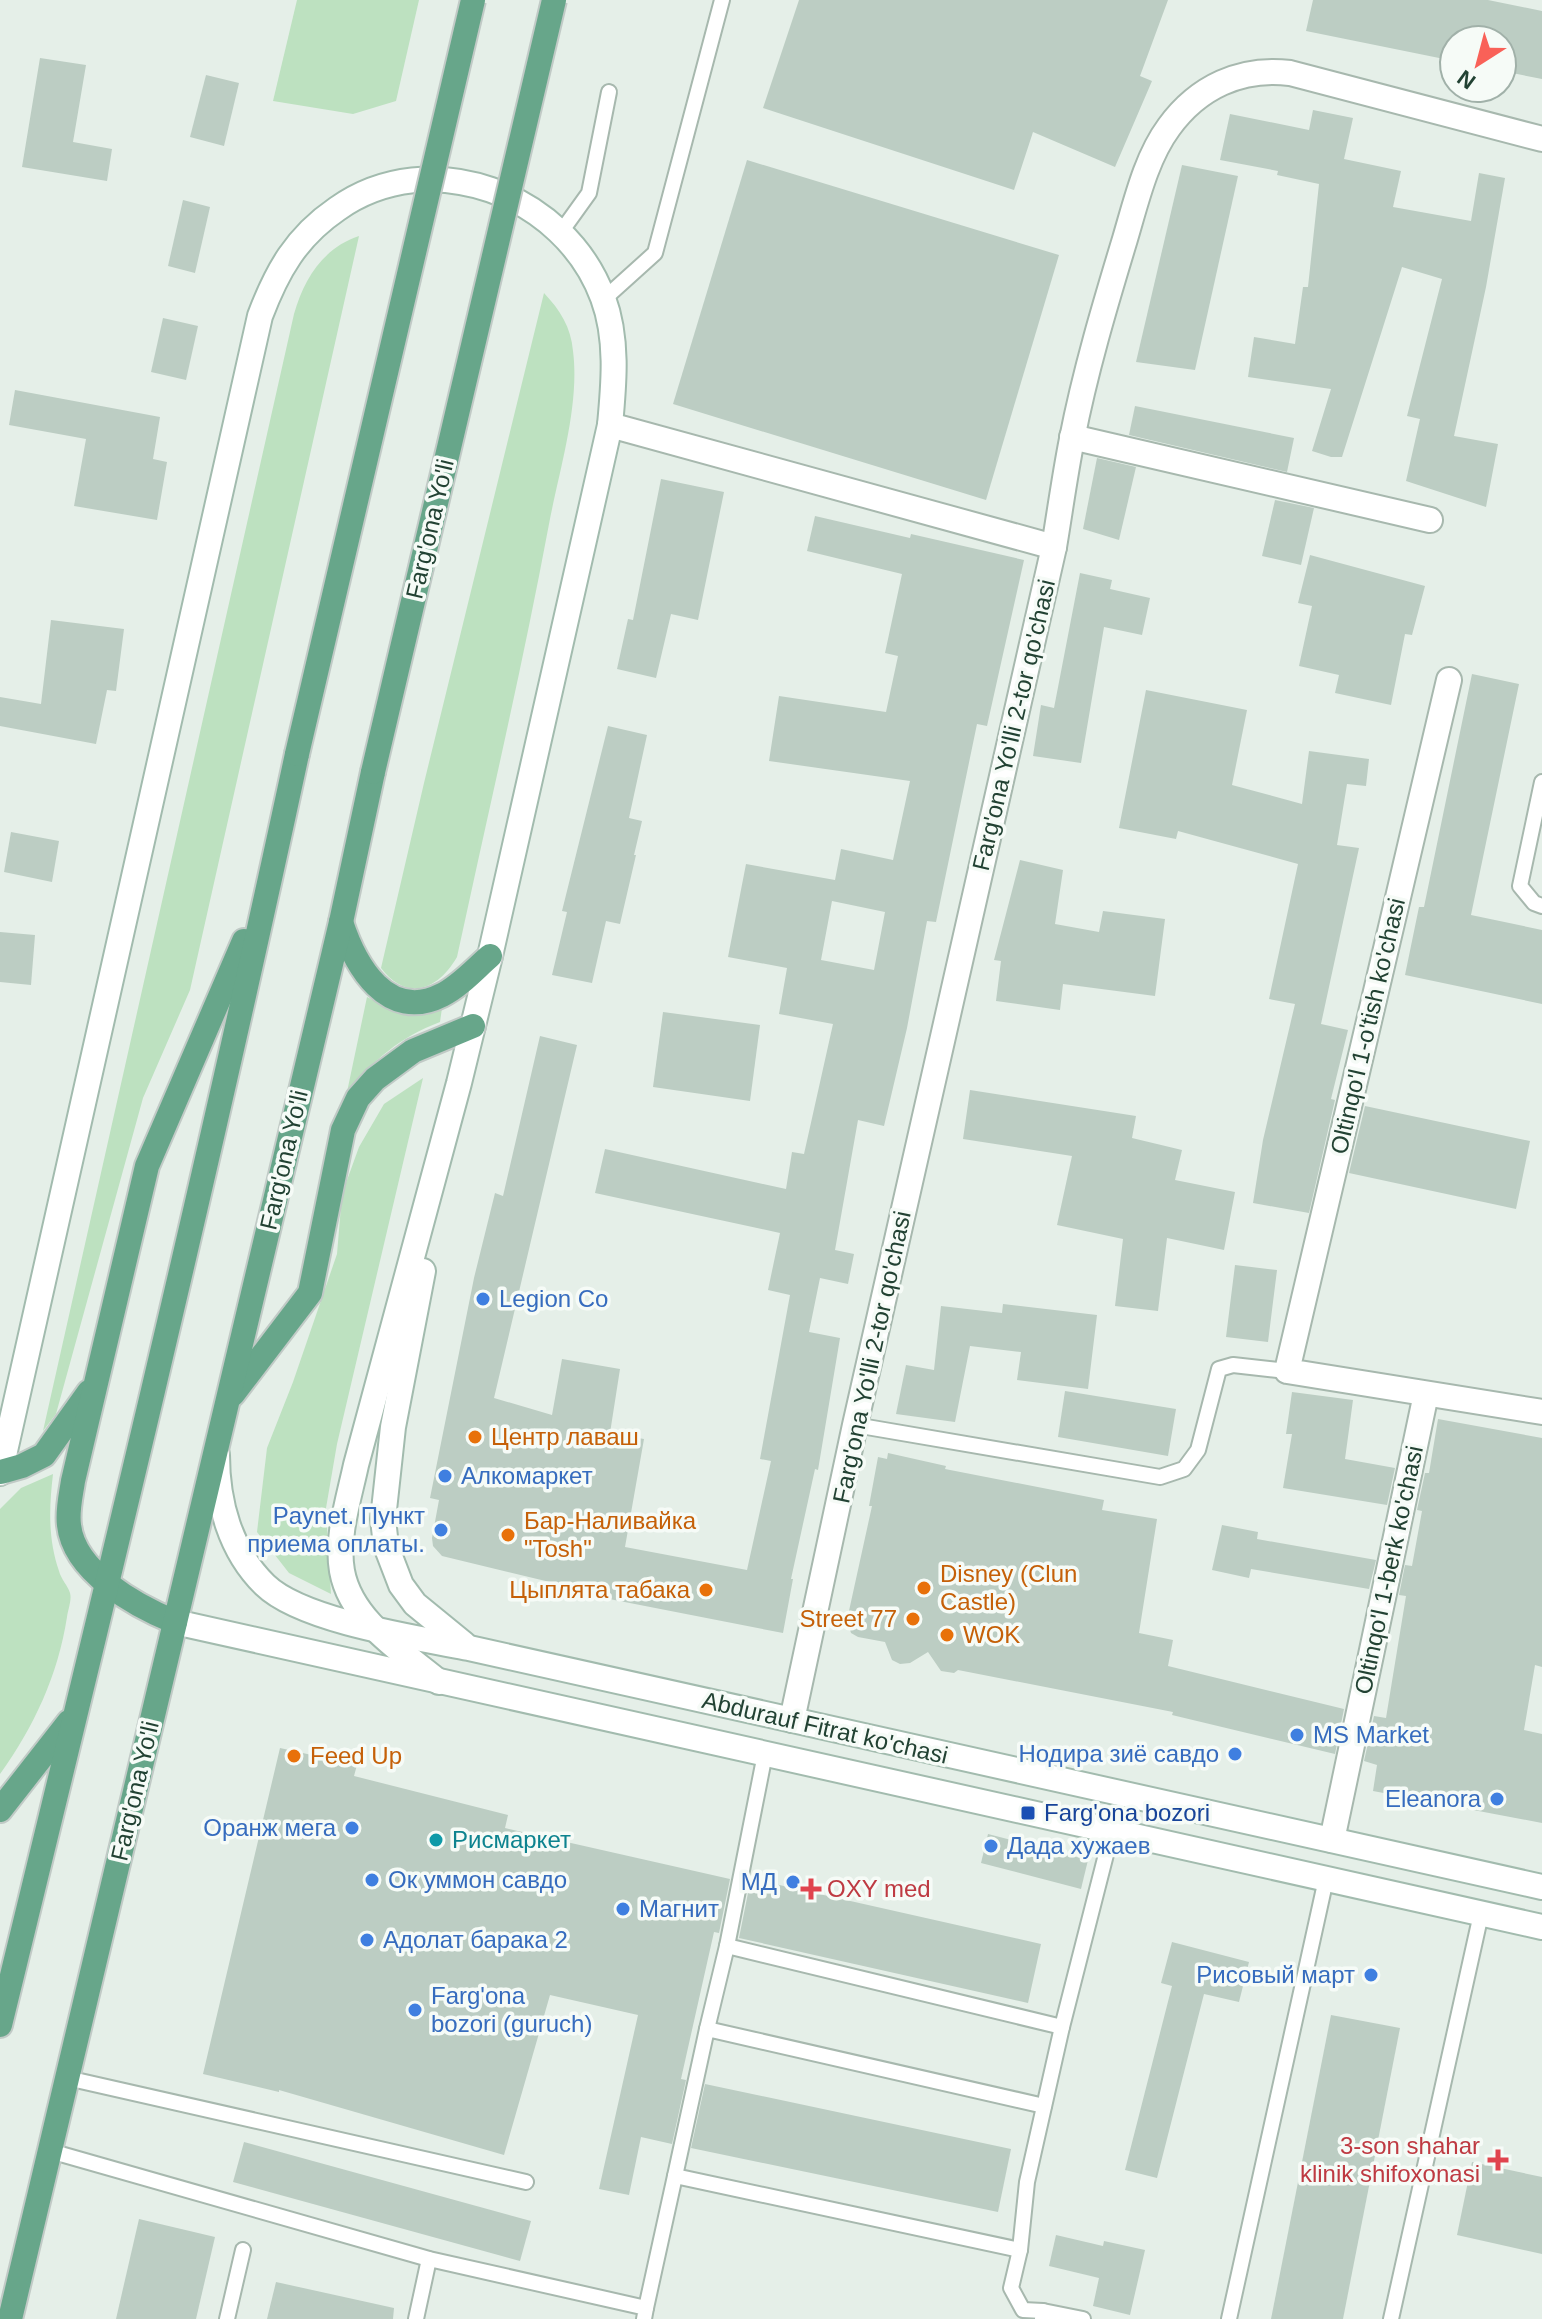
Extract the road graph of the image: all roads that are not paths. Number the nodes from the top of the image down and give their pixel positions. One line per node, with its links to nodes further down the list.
1 (473, 0): 14 (main road, bridge)
2 (554, 0): 16 (main road, Farg'ona Yo'li, bridge)
3 (722, 0): 7 (lane)
4 (609, 92): 6 (lane)
5 (1542, 139): 9 (main road, Farg'ona Yo'lli 2-tor qo'chasi)
6 (561, 232): 7 (main road); 27 (main road)
7 (604, 299): 8 (main road)
8 (610, 425): 11 (main road); 17 (main road)
9 (1072, 437): 10 (main road); 11 (main road, Farg'ona Yo'lli 2-tor qo'chasi)
10 (1430, 520)
11 (1054, 547): 25 (main road, Farg'ona Yo'lli 2-tor qo'chasi)
12 (1449, 680): 20 (main road, Oltinqo'l 1-o'tish ko'chasi)
13 (1542, 782): 15 (lane)
14 (269, 884): 21 (main road); 28 (main road)
15 (1542, 906)
16 (341, 922): 17 (main road); 23 (main road, Farg'ona Yo'li)
17 (490, 956): 18 (main road)
18 (473, 1026): 19 (main road); 23 (main road)
19 (459, 1083): 30 (main road); 31 (main road)
20 (1287, 1371): 22 (main road); 25 (lane)
21 (99, 1376): 27 (main road); 28 (main road)
22 (1426, 1394): 24 (main road); 38 (main road, Oltinqo'l 1-berk ko'chasi)
23 (227, 1402): 26 (main road, Farg'ona Yo'li)
24 (1542, 1412)
25 (855, 1425): 34 (main road, Farg'ona Yo'lli 2-tor qo'chasi)
26 (217, 1444): 29 (main road, Farg'ona Yo'li); 30 (main road, Abdurauf Fitrat ko'chasi)
27 (0, 1472)
28 (107, 1582): 29 (main road); 33 (main road)
29 (175, 1622): 32 (main road, Abdurauf Fitrat ko'chasi); 47 (main road, Farg'ona Yo'li)
30 (377, 1631): 31 (main road, Abdurauf Fitrat ko'chasi); 32 (main road)
31 (469, 1648): 34 (main road, Abdurauf Fitrat ko'chasi)
32 (439, 1682): 35 (main road, Abdurauf Fitrat ko'chasi)
33 (75, 1713): 36 (main road); 44 (main road)
34 (792, 1720): 35 (main road, Farg'ona Yo'lli 2-tor qo'chasi); 38 (main road, Abdurauf Fitrat ko'chasi)
35 (775, 1756): 37 (main road, Abdurauf Fitrat ko'chasi); 43 (lane)
36 (0, 1810)
37 (1112, 1831): 39 (main road, Abdurauf Fitrat ko'chasi); 45 (lane)
38 (1332, 1840): 39 (main road, Oltinqo'l 1-berk ko'chasi); 40 (main road, Abdurauf Fitrat ko'chasi)
39 (1326, 1879): 41 (main road, Abdurauf Fitrat ko'chasi); 61 (lane)
40 (1542, 1887)
41 (1481, 1914): 42 (main road, Abdurauf Fitrat ko'chasi); 62 (lane)
42 (1542, 1927)
43 (727, 1946): 45 (lane); 46 (lane)
44 (0, 2025)
45 (1062, 2027): 48 (lane)
46 (707, 2029): 48 (lane); 50 (lane)
47 (67, 2078): 49 (main road, Farg'ona Yo'li); 51 (lane)
48 (1044, 2106): 53 (lane)
49 (50, 2151): 54 (lane); 57 (main road, Farg'ona Yo'li)
50 (675, 2176): 53 (lane); 55 (lane)
51 (526, 2182)
52 (243, 2250): 58 (lane)
53 (1020, 2250): 56 (lane)
54 (429, 2259): 55 (lane); 59 (lane)
55 (645, 2314)
56 (1043, 2315): 60 (lane)
57 (10, 2319)
58 (227, 2319)
59 (416, 2319)
60 (1083, 2319)
61 (1229, 2319)
62 (1391, 2319)

